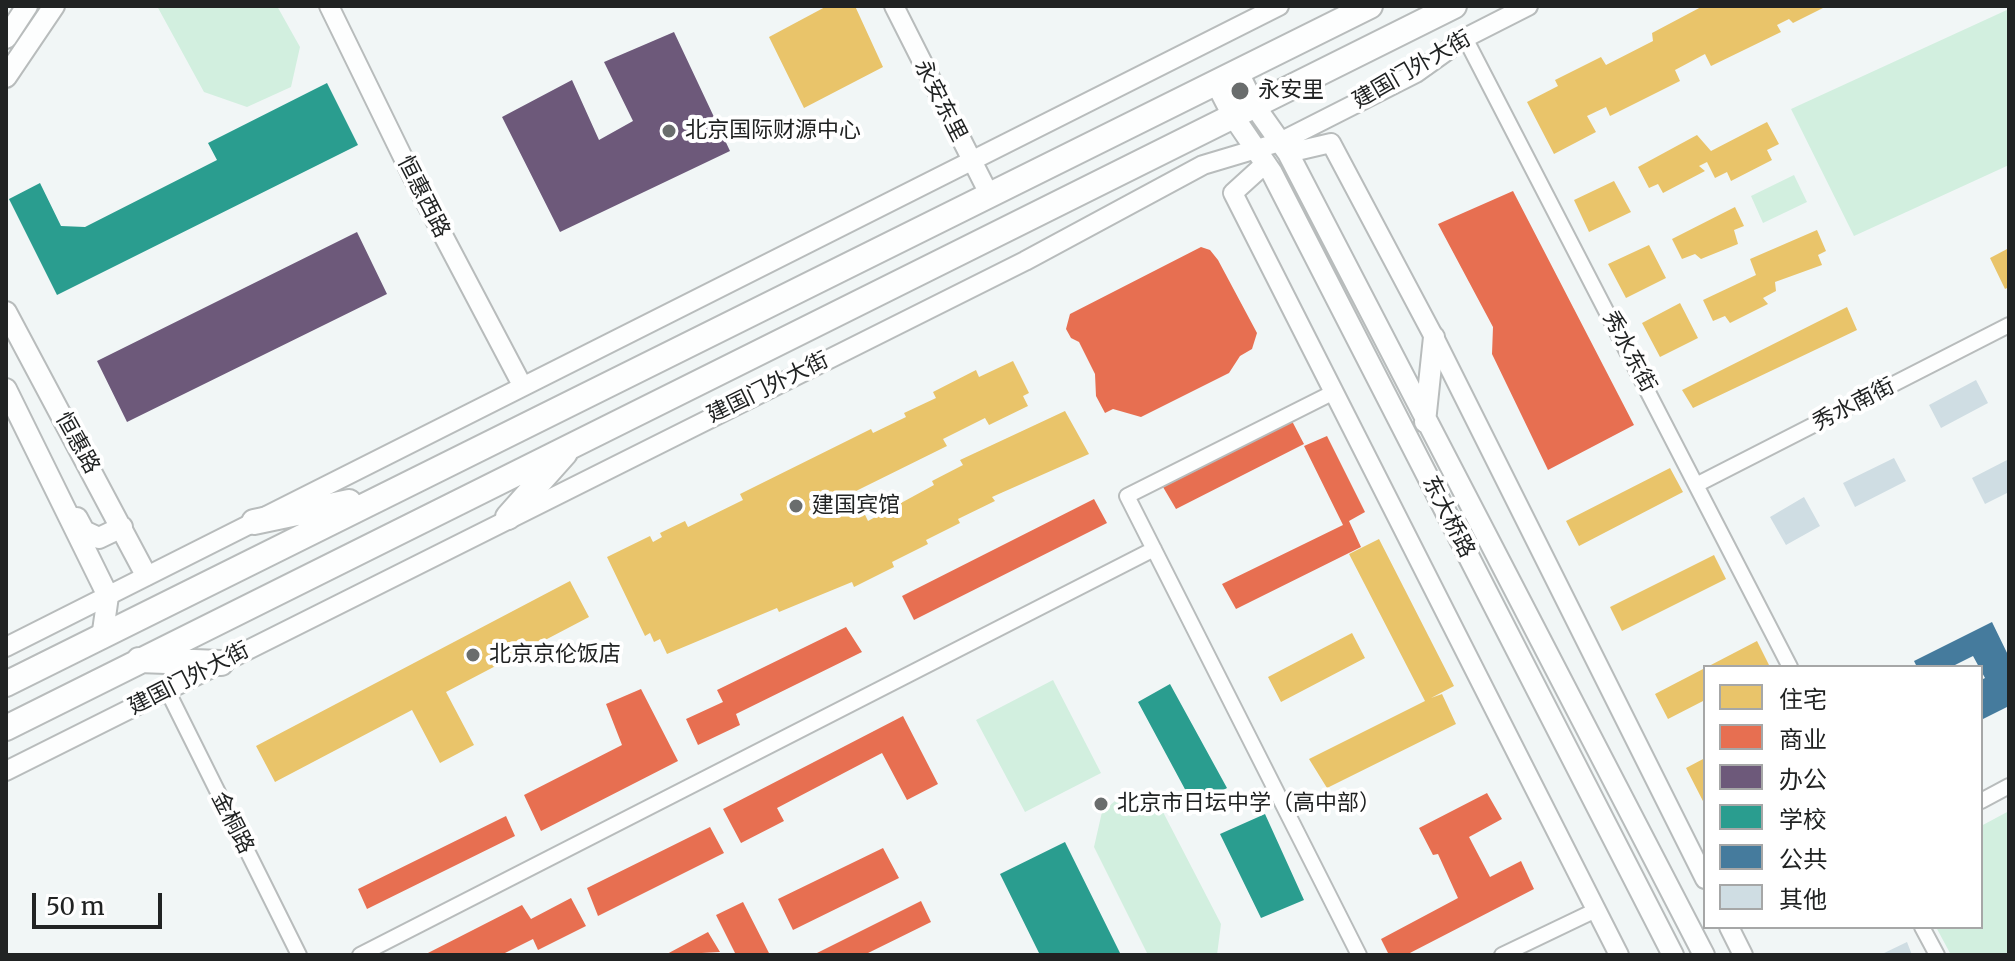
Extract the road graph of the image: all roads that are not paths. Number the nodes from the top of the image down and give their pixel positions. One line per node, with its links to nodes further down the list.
1 (27, 6): 9 (main road)
2 (54, 6): 12 (main road)
3 (329, 6): 22 (street, 恒惠西路)
4 (894, 6): 17 (street, 永安东里)
5 (1279, 6): 17 (street)
6 (1370, 6): 11 (highway)
7 (1454, 6): 14 (highway, 建国门外大街)
8 (1528, 6): 10 (street, 建国门外大街)
9 (6, 38)
10 (1465, 38): 15 (street, 建国门外大街); 27 (street, 秀水东街)
11 (1238, 72): 13 (highway); 14 (main road)
12 (6, 77)
13 (1216, 83): 14 (main road, 东大桥路); 18 (highway)
14 (1244, 111): 15 (main road, 东大桥路); 16 (main road, 东大桥路); 26 (highway, 建国门外大街)
15 (1284, 147): 16 (street, 建国门外大街); 21 (street); 25 (main road, 东大桥路)
16 (1261, 156): 23 (street); 29 (street, 建国门外大街); 55 (main road, 东大桥路)
17 (971, 163): 18 (street, 永安东里); 22 (street)
18 (989, 194): 28 (highway)
19 (6, 312): 31 (main road, 恒惠路)
20 (2009, 325): 27 (street, 秀水南街)
21 (1434, 337): 25 (main road); 46 (street)
22 (522, 385): 30 (street)
23 (1334, 392): 32 (street); 47 (street)
24 (8, 394): 31 (main road); 34 (main road, 恒惠路)
25 (1425, 422): 56 (main road, 东大桥路)
26 (574, 442): 29 (highway); 37 (highway, 建国门外大街)
27 (1698, 484): 39 (street, 秀水东街)
28 (383, 495): 30 (highway); 35 (highway)
29 (508, 517): 38 (street, 建国门外大街)
30 (254, 522): 33 (street)
31 (122, 527): 33 (main road, 恒惠路)
32 (1154, 549): 51 (street); 52 (street)
33 (146, 575): 34 (street)
34 (108, 596): 35 (main road); 36 (street)
35 (102, 638): 40 (highway)
36 (6, 647)
37 (137, 660): 38 (highway); 42 (highway, 建国门外大街)
38 (221, 663): 41 (street, 建国门外大街)
39 (1789, 665)
40 (6, 684)
41 (167, 690): 43 (street, 建国门外大街); 50 (street, 金桐路)
42 (6, 728)
43 (6, 771)
44 (2009, 786): 45 (street)
45 (1983, 800)
46 (1703, 875)
47 (1596, 910): 53 (street); 54 (street)
48 (1730, 929): 57 (street)
49 (1923, 929): 58 (street)
50 (299, 955)
51 (360, 955)
52 (1359, 955)
53 (1502, 955)
54 (1619, 955)
55 (1673, 955)
56 (1704, 955)
57 (1743, 955)
58 (1937, 955)

